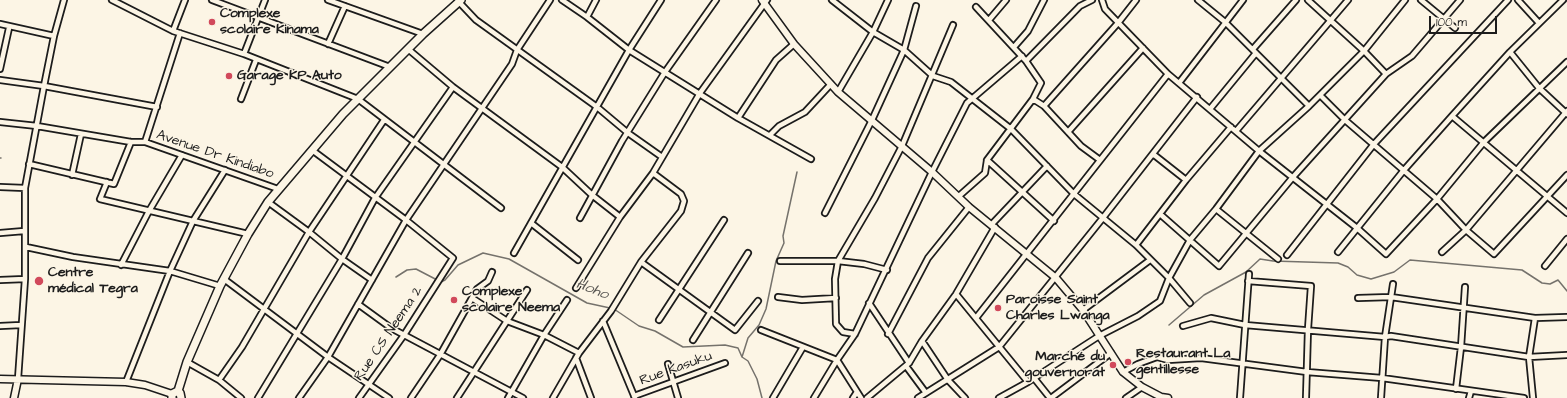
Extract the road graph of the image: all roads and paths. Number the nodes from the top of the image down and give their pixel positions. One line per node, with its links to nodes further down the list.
1 (64, 0): 51 (street)
2 (112, 0): 47 (street)
3 (186, 0): 47 (street)
4 (212, 0): 36 (street)
5 (265, 0): 36 (street)
6 (328, 0): 32 (street)
7 (550, 0): 57 (street)
8 (562, 0): 35 (street)
9 (596, 0): 35 (street)
10 (661, 0): 58 (street)
11 (716, 0): 70 (street)
12 (832, 0): 48 (street)
13 (888, 0): 48 (street)
14 (1006, 0): 38 (street)
15 (1044, 0): 54 (street)
16 (1092, 0): 66 (street)
17 (1102, 0): 41 (street)
18 (1136, 0): 41 (street)
19 (1198, 0): 40 (street)
20 (1243, 0): 40 (street)
21 (1296, 0): 60 (street)
22 (1308, 0): 39 (street)
23 (1348, 0): 39 (street)
24 (1405, 0): 61 (street)
25 (1421, 0): 37 (street)
26 (1460, 0): 37 (street)
27 (1508, 0): 114 (street)
28 (1518, 0): 42 (street)
29 (1563, 0): 42 (street)
30 (459, 1): 50 (main road); 57 (street)
31 (764, 1): 53 (street); 82 (street)
32 (345, 6): 50 (street); 52 (street)
33 (916, 6): 59 (street)
34 (976, 7): 38 (street)
35 (587, 16): 58 (street)
36 (258, 18): 52 (street); 63 (street)
37 (1445, 18): 46 (street); 72 (street)
38 (989, 20): 54 (street)
39 (1329, 21): 61 (street); 74 (street)
40 (1225, 22): 60 (street); 76 (street)
41 (1118, 23): 55 (street); 89 (street)
42 (1540, 23): 62 (street)
43 (0, 24): 45 (street)
44 (953, 25): 73 (street)
45 (9, 28): 51 (street); 69 (street)
46 (1455, 28)
47 (173, 31): 49 (street)
48 (873, 32): 59 (street); 81 (street)
49 (180, 33): 63 (street); 91 (street)
50 (423, 34): 56 (main road)
51 (54, 36): 78 (street)
52 (328, 44): 68 (street)
53 (794, 44): 77 (street); 97 (street)
54 (1014, 47): 64 (street)
55 (1143, 48): 71 (street); 106 (street)
56 (408, 49): 68 (main road); 79 (street)
57 (517, 50): 92 (street); 93 (street)
58 (629, 50): 70 (street); 93 (street)
59 (904, 50): 73 (street); 99 (street)
60 (1254, 51): 74 (street); 94 (street)
61 (1364, 51): 72 (street); 83 (street)
62 (1510, 52): 80 (street); 96 (street)
63 (244, 54): 65 (street)
64 (1022, 56): 66 (street); 84 (street)
65 (256, 60): 86 (street); 87 (street)
66 (1026, 61): 88 (street)
67 (1567, 62): 80 (street)
68 (390, 67): 87 (main road)
69 (0, 68)
70 (665, 72): 82 (street); 107 (street)
71 (1168, 74): 76 (street); 123 (street)
72 (1386, 74): 100 (street)
73 (933, 76): 84 (street); 115 (street)
74 (1282, 78): 90 (street); 105 (street)
75 (0, 80): 78 (street)
76 (1179, 82): 85 (street)
77 (831, 84): 81 (street); 109 (street)
78 (44, 86): 91 (street); 102 (street)
79 (453, 87): 92 (street); 112 (street)
80 (1539, 88): 95 (street); 113 (street)
81 (838, 92): 99 (street)
82 (700, 93): 97 (street); 120 (street)
83 (1320, 95): 90 (street); 100 (street)
84 (971, 98): 104 (street); 131 (street)
85 (1197, 98): 94 (street); 118 (street)
86 (241, 99)
87 (358, 99): 98 (street); 116 (main road)
88 (1033, 99): 89 (street); 104 (street)
89 (1044, 106): 106 (street)
90 (1309, 106): 117 (street)
91 (157, 107): 111 (street)
92 (483, 107): 125 (street); 127 (street)
93 (597, 107): 107 (street); 127 (street)
94 (1210, 109): 103 (street)
95 (1566, 113): 130 (street)
96 (1452, 116): 113 (street); 129 (street)
97 (738, 118): 109 (street)
98 (384, 120): 112 (street); 134 (street)
99 (872, 120): 115 (street); 155 (street)
100 (1345, 120): 114 (street); 136 (street)
101 (0, 122): 102 (street, Avenue Dr Kindiabo)
102 (37, 126): 108 (street, Avenue Dr Kindiabo); 124 (street)
103 (1231, 127): 105 (street); 137 (street)
104 (1011, 129): 122 (street); 126 (street)
105 (1236, 131): 117 (street)
106 (1068, 132): 123 (street)
107 (628, 133): 120 (street); 144 (street)
108 (81, 134): 110 (street, Avenue Dr Kindiabo); 133 (street)
109 (770, 135): 121 (street)
110 (131, 142): 111 (street, Avenue Dr Kindiabo); 138 (street)
111 (145, 142): 119 (street, Avenue Dr Kindiabo)
112 (414, 142): 125 (street); 147 (street)
113 (1484, 142): 130 (street); 148 (street)
114 (1374, 144): 129 (street); 150 (street)
115 (902, 146): 131 (street); 189 (street)
116 (312, 150): 134 (street); 141 (main road)
117 (1259, 151): 136 (street); 153 (street)
118 (1153, 154): 137 (street); 160 (street)
119 (182, 155): 128 (street, Avenue Dr Kindiabo); 154 (street)
120 (662, 157): 132 (street)
121 (810, 159)
122 (987, 160): 142 (street); 145 (street)
123 (1100, 160): 143 (street)
124 (29, 164): 133 (street); 140 (street)
125 (444, 165): 152 (street); 161 (street)
126 (1047, 166): 142 (street); 143 (street)
127 (562, 167): 144 (street); 165 (street)
128 (225, 170): 141 (street, Avenue Dr Kindiabo); 163 (street)
129 (1404, 170): 148 (street); 167 (street)
130 (1516, 171): 146 (street); 168 (street)
131 (932, 172): 145 (street); 193 (street)
132 (653, 173): 158 (street); 190 (street)
133 (72, 175): 138 (street)
134 (346, 175): 147 (street); 170 (street)
135 (1567, 175): 146 (street)
136 (1293, 178): 150 (street); 171 (street)
137 (1186, 180): 157 (street)
138 (107, 182): 154 (street)
139 (0, 188): 140 (street)
140 (26, 188): 169 (street)
141 (278, 188): 149 (main road)
142 (1021, 193): 164 (street); 166 (street)
143 (1074, 194): 160 (street); 164 (street)
144 (592, 195): 158 (street); 159 (street)
145 (959, 196): 151 (street)
146 (1548, 197): 156 (street); 168 (street)
147 (375, 198): 161 (street); 184 (street)
148 (1437, 199): 167 (street); 168 (street)
149 (268, 202): 170 (street); 173 (main road)
150 (1326, 203): 167 (street); 183 (street)
151 (969, 207): 166 (street); 238 (street)
152 (500, 208)
153 (1216, 209): 171 (street); 175 (street)
154 (149, 211): 163 (street); 191 (street)
155 (825, 212)
156 (1567, 213)
157 (1160, 214): 175 (street); 176 (street)
158 (620, 217): 206 (street)
159 (580, 218)
160 (1102, 219): 176 (street); 197 (street)
161 (406, 220): 201 (street); 239 (street, Rue CS Neema 2)
162 (724, 220): 207 (street)
163 (193, 221): 173 (street); 194 (street)
164 (1054, 221): 178 (street)
165 (531, 223): 181 (street); 186 (street)
166 (993, 225): 178 (street); 209 (street)
167 (1357, 228): 179 (street)
168 (1466, 230): 180 (street)
169 (24, 231): 172 (street); 177 (street)
170 (309, 232): 184 (street); 220 (street)
171 (1247, 232): 175 (street); 185 (street)
172 (0, 233)
173 (248, 234): 203 (main road)
174 (1567, 239): 192 (street)
175 (1190, 240): 198 (street)
176 (1136, 245): 187 (street)
177 (26, 247): 191 (street); 199 (street)
178 (1027, 252): 197 (street); 225 (street)
179 (1338, 252)
180 (1442, 252)
181 (514, 253)
182 (748, 253): 223 (street)
183 (1287, 256)
184 (342, 259): 201 (street); 236 (street)
185 (1278, 259)
186 (578, 260)
187 (1150, 260): 198 (street); 222 (street)
188 (780, 261): 189 (street)
189 (838, 261): 193 (street); 213 (street)
190 (642, 262): 207 (street); 229 (street)
191 (121, 265): 194 (street)
192 (1545, 266)
193 (887, 270): 217 (street)
194 (170, 271): 203 (street); 270 (street)
195 (492, 272): 212 (street)
196 (1248, 274): 202 (street)
197 (1056, 278): 222 (street); 246 (street)
198 (1169, 278): 218 (street); 241 (street)
199 (25, 279): 200 (street); 230 (street)
200 (0, 280)
201 (372, 280): 219 (street)
202 (1248, 281): 233 (street); 235 (street)
203 (222, 282): 220 (street); 255 (main road)
204 (1393, 284): 211 (street)
205 (1465, 287): 221 (street)
206 (576, 288)
207 (679, 289): 223 (street); 228 (street)
208 (527, 290): 227 (street)
209 (956, 294): 225 (street); 244 (street)
210 (778, 297): 213 (street)
211 (1391, 297): 214 (street); 221 (street); 242 (street)
212 (472, 298): 227 (street); 249 (street)
213 (836, 298): 237 (street)
214 (1358, 298)
215 (567, 300): 240 (street)
216 (758, 301): 223 (street)
217 (869, 303): 237 (street); 238 (street)
218 (1190, 303)
219 (358, 304): 239 (street); 252 (street)
220 (264, 308): 236 (street); 267 (street)
221 (1464, 309): 226 (street); 247 (street)
222 (1083, 310): 241 (street)
223 (711, 312): 243 (street)
224 (1567, 317): 226 (street)
225 (976, 318): 246 (street)
226 (1535, 318): 253 (street)
227 (507, 320): 240 (street); 262 (street)
228 (659, 320)
229 (603, 321): 251 (street); 280 (street)
230 (21, 325): 231 (street); 266 (street)
231 (0, 326)
232 (1183, 326): 233 (street)
233 (1245, 326): 235 (street); 259 (street)
234 (760, 330): 245 (street)
235 (1308, 330): 242 (street); 261 (street)
236 (298, 333): 252 (street); 283 (street)
237 (855, 334): 254 (street)
238 (888, 334): 258 (street)
239 (404, 335): 249 (street); 272 (street, Rue CS Neema 2)
240 (544, 335): 251 (street); 276 (street)
241 (1099, 336): 248 (street); 263 (street)
242 (1385, 337): 247 (street); 264 (street)
243 (693, 340)
244 (922, 341): 258 (street); 268 (street)
245 (803, 347): 254 (street); 294 (street)
246 (999, 347): 268 (street); 271 (street)
247 (1461, 347): 253 (street); 274 (street)
248 (1111, 353): 260 (street); 302 (street)
249 (440, 355): 262 (street); 287 (street)
250 (1567, 355): 253 (street)
251 (577, 356): 291 (street); 292 (street)
252 (328, 357): 272 (street); 284 (street)
253 (1529, 357): 310 (street)
254 (837, 360): 277 (street); 295 (street)
255 (187, 362): 267 (street); 279 (main road)
256 (725, 363): 269 (street, Rue Kasuku)
257 (668, 364): 269 (street)
258 (908, 364): 278 (street); 298 (street)
259 (1243, 364): 260 (street); 261 (street); 305 (street)
260 (1124, 372): 273 (street)
261 (1307, 372): 264 (street); 306 (street)
262 (474, 373): 276 (street); 288 (street)
263 (1034, 378): 271 (street); 302 (street)
264 (1382, 378): 274 (street); 307 (street)
265 (0, 379): 266 (street)
266 (18, 379): 270 (street); 281 (street)
267 (219, 380): 282 (street)
268 (948, 380): 278 (street); 300 (street)
269 (672, 381): 280 (street, Rue Kasuku); 293 (street)
270 (126, 382): 279 (street)
271 (1028, 382): 301 (street)
272 (368, 384): 285 (street, Rue CS Neema 2); 286 (street)
273 (1142, 387): 303 (street); 304 (street)
274 (1456, 389): 275 (street)
275 (1470, 390): 308 (street); 309 (street)
276 (512, 392): 289 (street); 290 (street)
277 (857, 392): 296 (street); 297 (street)
278 (926, 393): 299 (street)
279 (176, 395)
280 (635, 397)
281 (14, 398)
282 (241, 398)
283 (258, 398)
284 (299, 398)
285 (359, 398)
286 (389, 398)
287 (411, 398)
288 (458, 398)
289 (508, 398)
290 (523, 398)
291 (553, 398)
292 (591, 398)
293 (678, 398)
294 (773, 398)
295 (814, 398)
296 (853, 398)
297 (861, 398)
298 (867, 398)
299 (918, 398)
300 (965, 398)
301 (999, 398)
302 (1050, 398)
303 (1126, 398)
304 (1163, 398)
305 (1240, 398)
306 (1306, 398)
307 (1381, 398)
308 (1469, 398)
309 (1524, 398)
310 (1533, 398)

